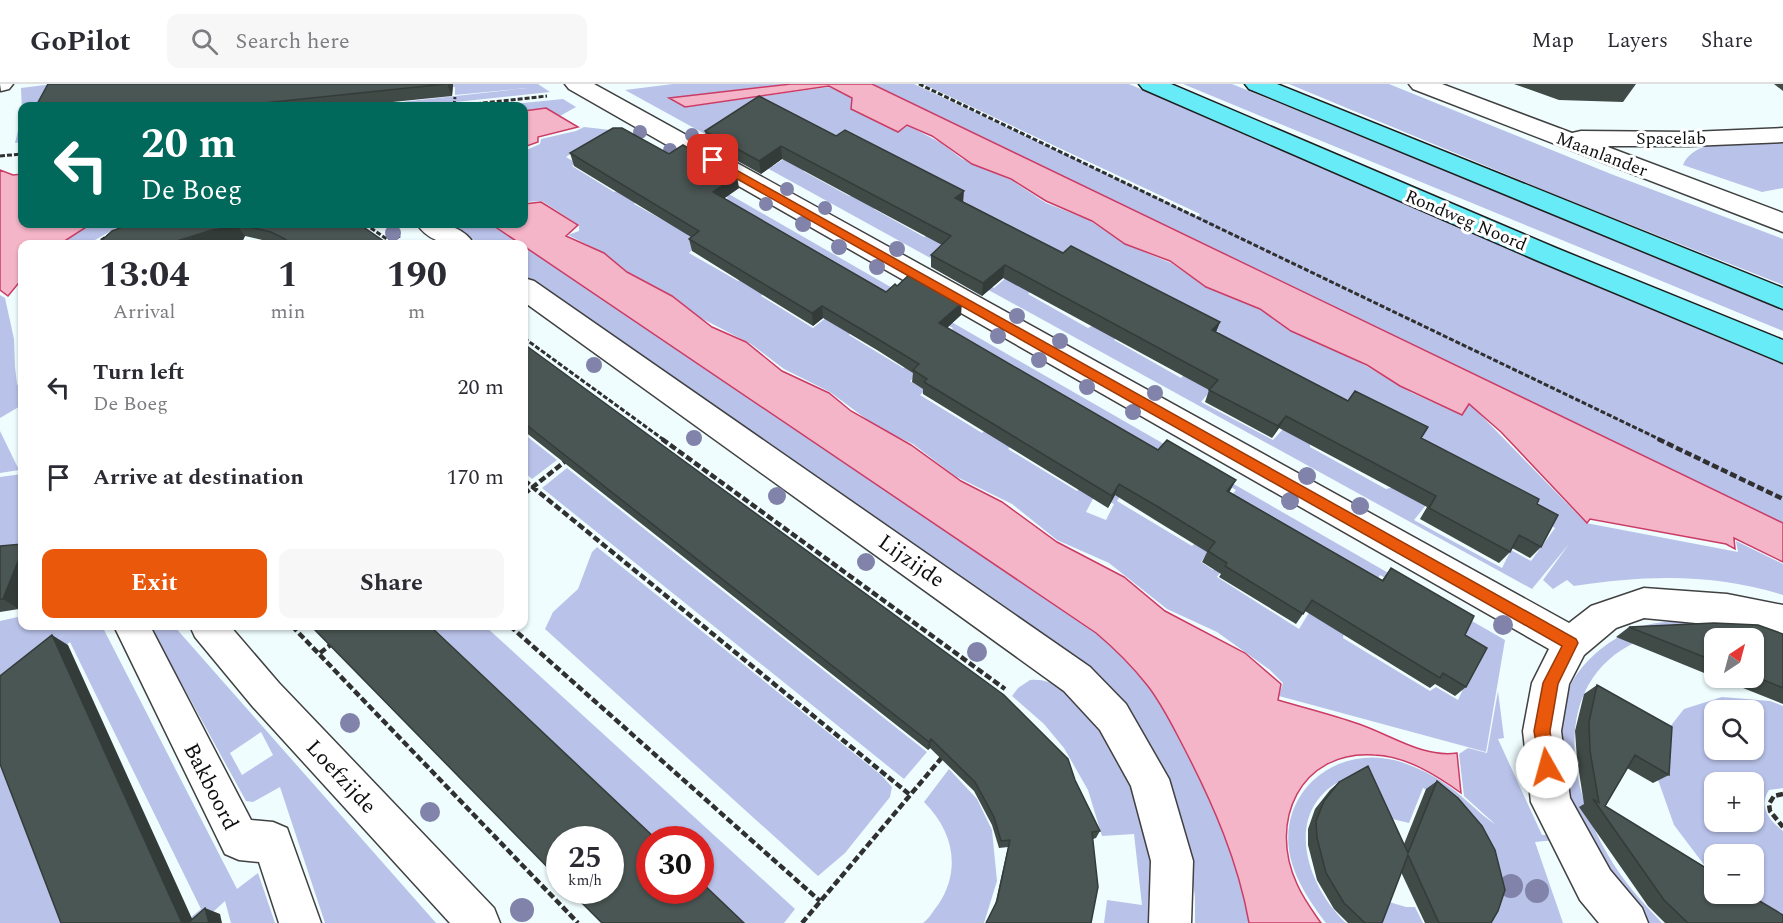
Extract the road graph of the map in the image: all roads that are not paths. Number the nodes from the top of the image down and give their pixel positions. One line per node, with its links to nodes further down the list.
1 (1151, 84): 12 (main road, Rondweg Noord)
2 (1257, 84): 11 (main road)
3 (1421, 84): 6 (street, Maanlander)
4 (583, 87): 16 (street)
5 (1783, 135): 6 (street, Spacelab)
6 (1560, 138): 7 (street, Maanlander)
7 (1783, 223)
8 (436, 228): 9 (street)
9 (455, 240)
10 (528, 291): 19 (street, Lijzijde)
11 (1783, 299)
12 (1783, 352)
13 (1783, 621): 16 (street)
14 (134, 630): 17 (street, Bakboord)
15 (211, 630): 18 (street, Loefzijde)
16 (1571, 643): 20 (street)
17 (300, 923)
18 (479, 923)
19 (1170, 923)
20 (1627, 923)

